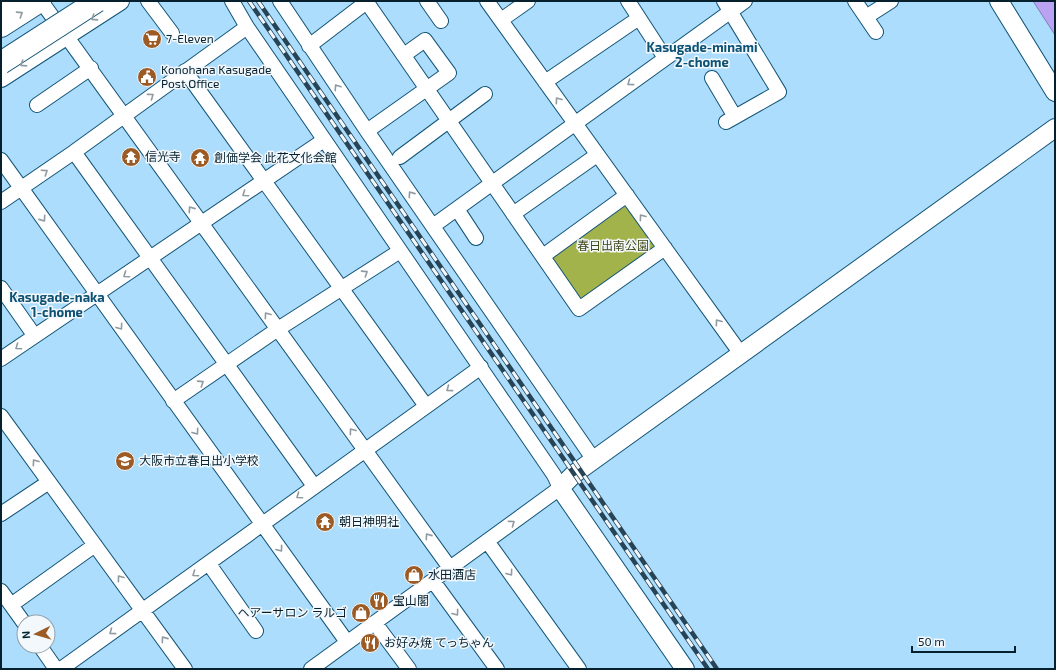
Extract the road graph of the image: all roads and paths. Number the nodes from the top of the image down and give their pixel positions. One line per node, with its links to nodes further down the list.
1 (8, 1): 18 (highway)
2 (41, 1): 24 (highway, one-way to 2); 28 (street)
3 (69, 1): 29 (highway)
4 (97, 1): 33 (highway, bridge)
5 (120, 1): 28 (street, one-way to 28)
6 (148, 1): 27 (street)
7 (232, 1): 25 (street)
8 (280, 1): 30 (street)
9 (367, 1): 30 (street); 31 (street)
10 (427, 1): 23 (street)
11 (487, 1): 22 (street)
12 (528, 1): 22 (street)
13 (628, 1): 21 (street)
14 (745, 1): 19 (street)
15 (855, 1): 20 (street)
16 (891, 1): 20 (street)
17 (999, 1): 40 (street)
18 (1, 6)
19 (727, 6): 32 (street); 37 (street)
20 (866, 17): 26 (street)
21 (638, 18): 32 (street); 38 (street)
22 (501, 20): 38 (street)
23 (441, 21)
24 (1, 26)
25 (247, 27): 35 (street); 48 (street)
26 (876, 32)
27 (172, 33)
28 (67, 35): 34 (street); 36 (street, one-way to 36)
29 (1, 45)
30 (309, 46): 47 (street, one-way to 30)
31 (404, 55): 39 (street); 39 (street)
32 (665, 58): 45 (street, one-way to 45)
33 (1, 63)
34 (91, 68): 42 (street); 43 (street)
35 (185, 71): 43 (street, one-way to 35); 53 (street)
36 (1, 78)
37 (712, 78)
38 (545, 82): 45 (street, one-way to 38)
39 (427, 89): 44 (street); 47 (street)
40 (1055, 92)
41 (485, 94): 44 (street)
42 (37, 105)
43 (125, 116): 49 (street); 60 (street, one-way to 43)
44 (449, 121): 51 (street); 54 (street)
45 (575, 123): 50 (street); 54 (street)
46 (1055, 128): 72 (street)
47 (367, 131): 61 (street, one-way to 47)
48 (324, 140): 53 (street); 64 (street)
49 (74, 152): 55 (street, one-way to 49); 66 (street)
50 (597, 154): 56 (street); 59 (street)
51 (400, 157)
52 (1, 160): 55 (street)
53 (264, 181): 60 (street, one-way to 60); 68 (street)
54 (492, 183): 58 (street); 59 (street)
55 (21, 188): 57 (street); 69 (street, one-way to 69)
56 (627, 195): 63 (street, one-way to 56); 65 (street)
57 (1, 202)
58 (457, 209): 61 (street); 62 (street)
59 (513, 214): 65 (street)
60 (202, 224): 66 (street); 70 (street, one-way to 60)
61 (433, 226): 81 (street)
62 (476, 238)
63 (665, 248): 65 (street); 72 (street, one-way to 63)
64 (400, 251): 68 (street, one-way to 64); 75 (street)
65 (543, 256)
66 (151, 258): 69 (street, one-way to 69); 74 (street)
67 (1, 288): 71 (street)
68 (340, 289): 70 (street); 77 (street)
69 (97, 295): 71 (street); 76 (street, one-way to 76)
70 (278, 329): 74 (street); 80 (street, one-way to 70)
71 (34, 335): 73 (street, one-way to 73)
72 (741, 354): 81 (street)
73 (1, 359)
74 (228, 364): 76 (street, one-way to 74); 83 (street)
75 (480, 367): 77 (street, one-way to 77); 84 (street)
76 (173, 401): 86 (street, one-way to 86)
77 (426, 406): 80 (street)
78 (1, 416): 79 (street)
79 (6, 434): 82 (street, one-way to 79)
80 (365, 449): 83 (street); 90 (street, one-way to 80)
81 (594, 460): 84 (street)
82 (49, 482): 85 (street); 88 (street)
83 (314, 486): 86 (street, one-way to 86)
84 (560, 488): 87 (street, one-way to 84); 107 (street)
85 (1, 514)
86 (262, 524): 89 (street); 98 (street, one-way to 98)
87 (487, 541): 90 (street); 106 (street, one-way to 106)
88 (95, 545): 93 (street); 94 (street, one-way to 88)
89 (209, 564): 94 (street, one-way to 94); 97 (street)
90 (450, 568): 91 (street)
91 (433, 581): 96 (street); 105 (street, one-way to 105)
92 (1, 591): 93 (street)
93 (11, 605): 95 (street)
94 (143, 610): 102 (street, one-way to 102); 103 (street, one-way to 94)
95 (18, 614)
96 (375, 623): 98 (street); 104 (street)
97 (256, 630)
98 (347, 642): 100 (street)
99 (46, 654): 101 (street)
100 (316, 668)
101 (56, 669)
102 (61, 669)
103 (185, 669)
104 (408, 669)
105 (496, 669)
106 (579, 669)
107 (686, 669)

